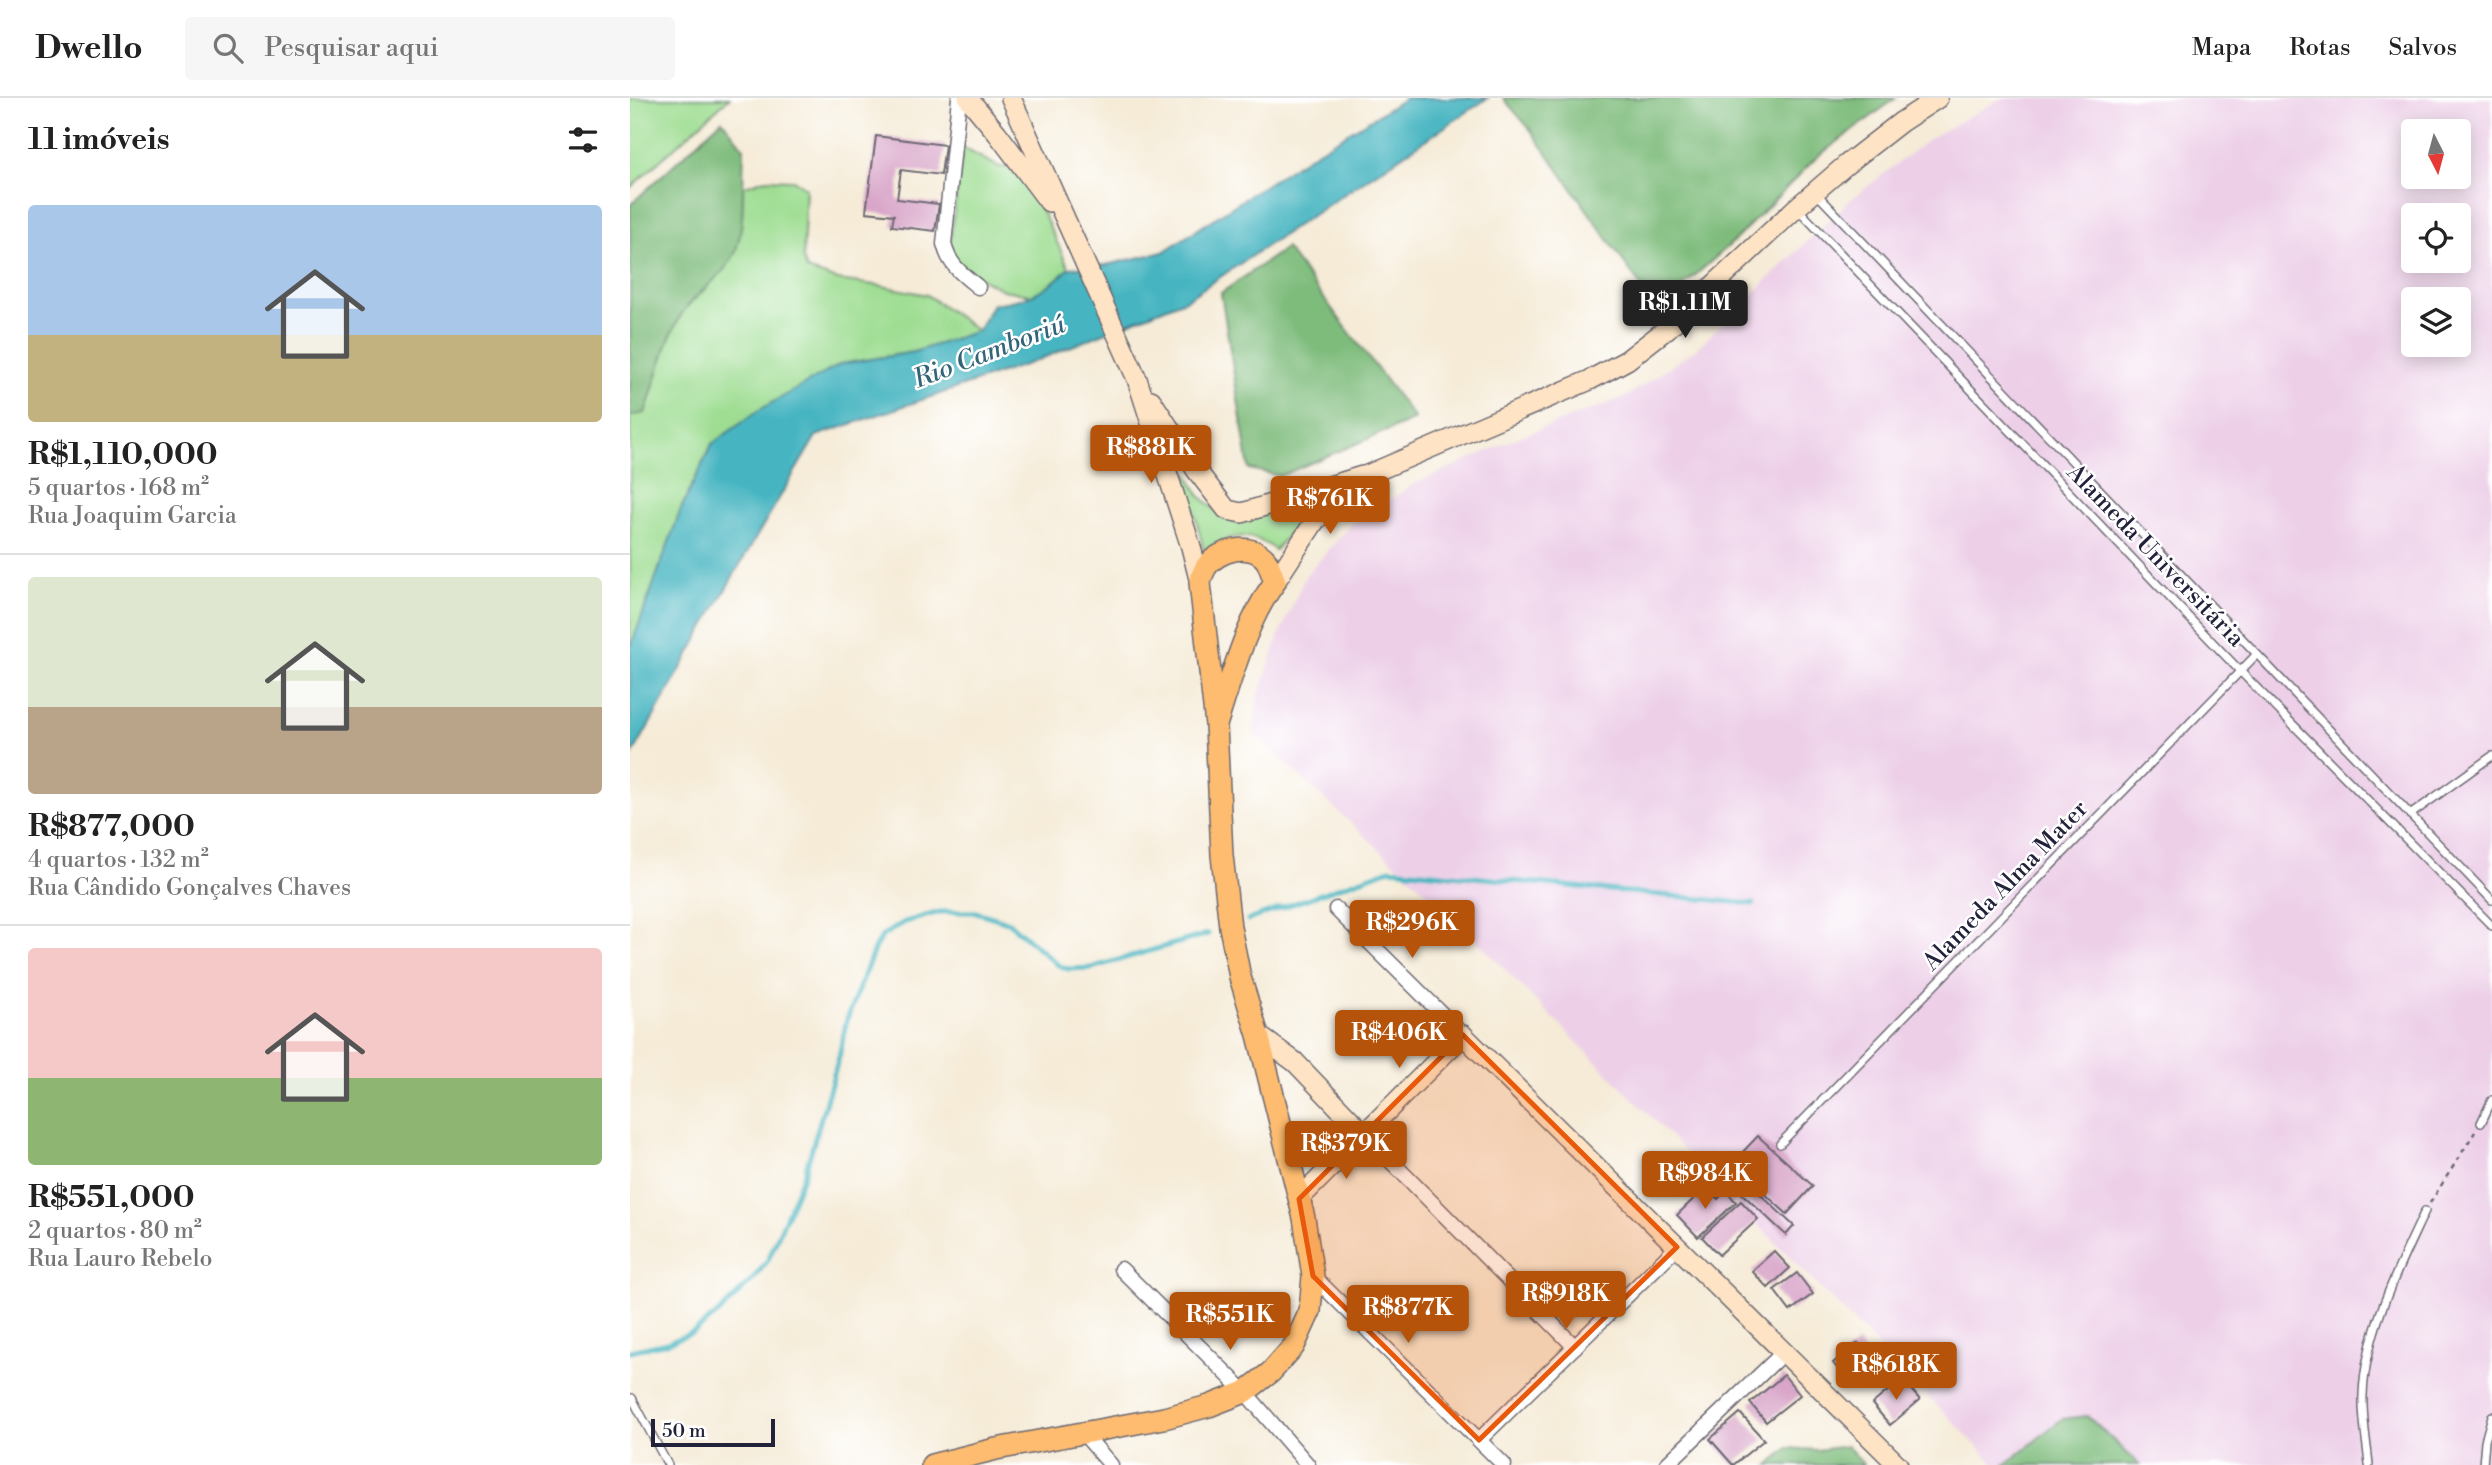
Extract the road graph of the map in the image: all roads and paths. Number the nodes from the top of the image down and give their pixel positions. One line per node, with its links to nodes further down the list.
1 (965, 98): 6 (main road); 7 (street)
2 (1011, 98): 6 (main road)
3 (1938, 98): 4 (main road)
4 (1815, 192): 5 (main road); 12 (lane, Alameda Universitária)
5 (1796, 208): 9 (main road); 13 (lane, Alameda Universitária)
6 (1073, 238): 8 (main road)
7 (978, 288)
8 (1137, 379): 9 (main road); 11 (main road)
9 (1367, 475): 10 (main road)
10 (1275, 582): 11 (main road); 14 (main road)
11 (1200, 583): 14 (main road)
12 (2257, 654): 13 (lane, Alameda Alma Mater); 16 (lane, Alameda Universitária)
13 (2240, 671): 19 (lane, Alameda Universitária); 25 (lane, Alameda Alma Mater)
14 (1216, 725): 20 (main road)
15 (2492, 756): 16 (lane)
16 (2410, 815): 17 (lane, Alameda Universitária)
17 (2492, 900)
18 (1336, 909): 21 (street)
19 (2492, 926)
20 (1258, 1035): 24 (main road); 26 (main road)
21 (1464, 1035): 24 (main road); 28 (main road)
22 (2492, 1100): 23 (lane)
23 (2481, 1123): 27 (path)
24 (1364, 1134): 26 (main road); 31 (street)
25 (1780, 1144)
26 (1300, 1199): 30 (main road)
27 (2425, 1211): 45 (lane)
28 (1677, 1247): 31 (street); 32 (main road)
29 (1121, 1269): 33 (street)
30 (1313, 1276): 33 (main road); 37 (street)
31 (1575, 1347): 37 (street)
32 (1784, 1352): 43 (street); 44 (main road)
33 (1245, 1392): 36 (main road); 41 (street)
34 (632, 1398): 38 (lane)
35 (2492, 1416): 46 (lane)
36 (1084, 1434): 39 (main road); 40 (street)
37 (1479, 1440): 42 (street)
38 (668, 1465)
39 (932, 1465)
40 (1111, 1465)
41 (1308, 1465)
42 (1504, 1465)
43 (1666, 1465)
44 (1898, 1465)
45 (2369, 1465)
46 (2483, 1465)

